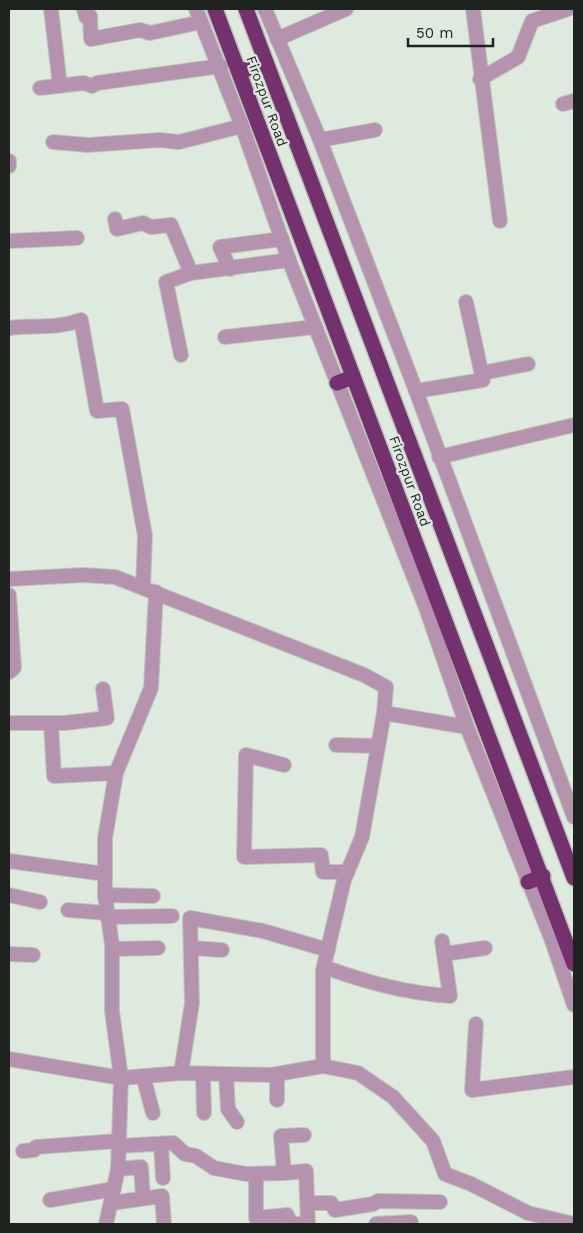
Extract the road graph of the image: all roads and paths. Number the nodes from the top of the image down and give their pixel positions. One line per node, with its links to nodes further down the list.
1 (51, 9): 15 (street)
2 (84, 9): 9 (street)
3 (215, 9): 13 (highway, Firozpur Road)
4 (246, 9): 11 (highway, Firozpur Road)
5 (265, 9): 10 (street)
6 (346, 9): 10 (street)
7 (473, 9): 14 (street)
8 (568, 9): 14 (street)
9 (198, 15): 12 (street)
10 (277, 39): 19 (street)
11 (266, 62): 13 (highway); 60 (highway, Firozpur Road)
12 (221, 66): 15 (street); 17 (street)
13 (239, 72): 38 (highway, Firozpur Road)
14 (480, 79): 24 (street)
15 (60, 86): 16 (street)
16 (40, 88)
17 (242, 126): 20 (street); 26 (street)
18 (375, 130): 19 (street)
19 (320, 140): 40 (street)
20 (54, 142)
21 (9, 161): 22 (street)
22 (9, 166)
23 (115, 219): 30 (street)
24 (500, 221)
25 (77, 238): 27 (street)
26 (282, 239): 28 (street); 29 (street)
27 (9, 240)
28 (288, 260): 29 (street); 32 (street)
29 (230, 269): 30 (street)
30 (191, 273): 35 (street)
31 (466, 302): 37 (street)
32 (315, 327): 34 (street); 39 (street)
33 (9, 328): 44 (street)
34 (225, 337)
35 (181, 355)
36 (528, 364): 37 (street)
37 (482, 373): 40 (street)
38 (353, 376): 39 (highway); 61 (highway, Firozpur Road)
39 (337, 383): 51 (street)
40 (416, 391): 42 (street)
41 (574, 425): 42 (street)
42 (439, 457): 56 (street)
43 (9, 579): 44 (street)
44 (150, 590): 48 (street); 55 (street)
45 (9, 595): 46 (street)
46 (9, 672)
47 (102, 689): 50 (street)
48 (384, 713): 51 (street); 53 (street)
49 (9, 723): 50 (street)
50 (51, 723): 55 (street)
51 (467, 727): 61 (street)
52 (336, 745): 53 (street)
53 (377, 746): 58 (street)
54 (284, 764): 58 (street)
55 (116, 773): 59 (street)
56 (574, 817)
57 (9, 861): 59 (street)
58 (347, 872): 74 (street)
59 (105, 874): 63 (street)
60 (574, 878)
61 (536, 879): 77 (highway, Firozpur Road); 79 (street)
62 (9, 895): 65 (street)
63 (105, 895): 64 (street); 67 (street)
64 (153, 896)
65 (40, 902)
66 (68, 910): 67 (street)
67 (107, 915): 68 (street); 72 (street)
68 (172, 916)
69 (158, 948): 72 (street)
70 (191, 948): 73 (street); 74 (street); 83 (street)
71 (485, 948): 78 (street)
72 (112, 949): 89 (street)
73 (222, 950)
74 (328, 950): 78 (street)
75 (9, 954): 76 (street)
76 (33, 955)
77 (574, 964)
78 (324, 967): 82 (street)
79 (574, 1005)
80 (476, 1024): 88 (street)
81 (9, 1060): 89 (street)
82 (323, 1066): 86 (street); 114 (street)
83 (181, 1073): 84 (street); 87 (street)
84 (202, 1074): 85 (street); 92 (street)
85 (226, 1074): 86 (street); 93 (street)
86 (277, 1074): 90 (street)
87 (143, 1076): 89 (street); 91 (street)
88 (574, 1077)
89 (121, 1078): 95 (street)
90 (278, 1100)
91 (153, 1113)
92 (204, 1113)
93 (236, 1122)
94 (304, 1135): 100 (street)
95 (118, 1144): 96 (street); 97 (street); 99 (street)
96 (161, 1144): 98 (street); 101 (street)
97 (22, 1151)
98 (140, 1167): 99 (street); 103 (street)
99 (118, 1169): 102 (street)
100 (284, 1173): 101 (street); 107 (street)
101 (256, 1174): 111 (street)
102 (112, 1196): 103 (street); 104 (street); 109 (street)
103 (143, 1198): 110 (street)
104 (50, 1200)
105 (412, 1202): 106 (street); 107 (street); 108 (street)
106 (440, 1202)
107 (308, 1203): 112 (street)
108 (411, 1223): 113 (street)
109 (106, 1224)
110 (164, 1224)
111 (291, 1224)
112 (298, 1224)
113 (376, 1224)
114 (574, 1224)

